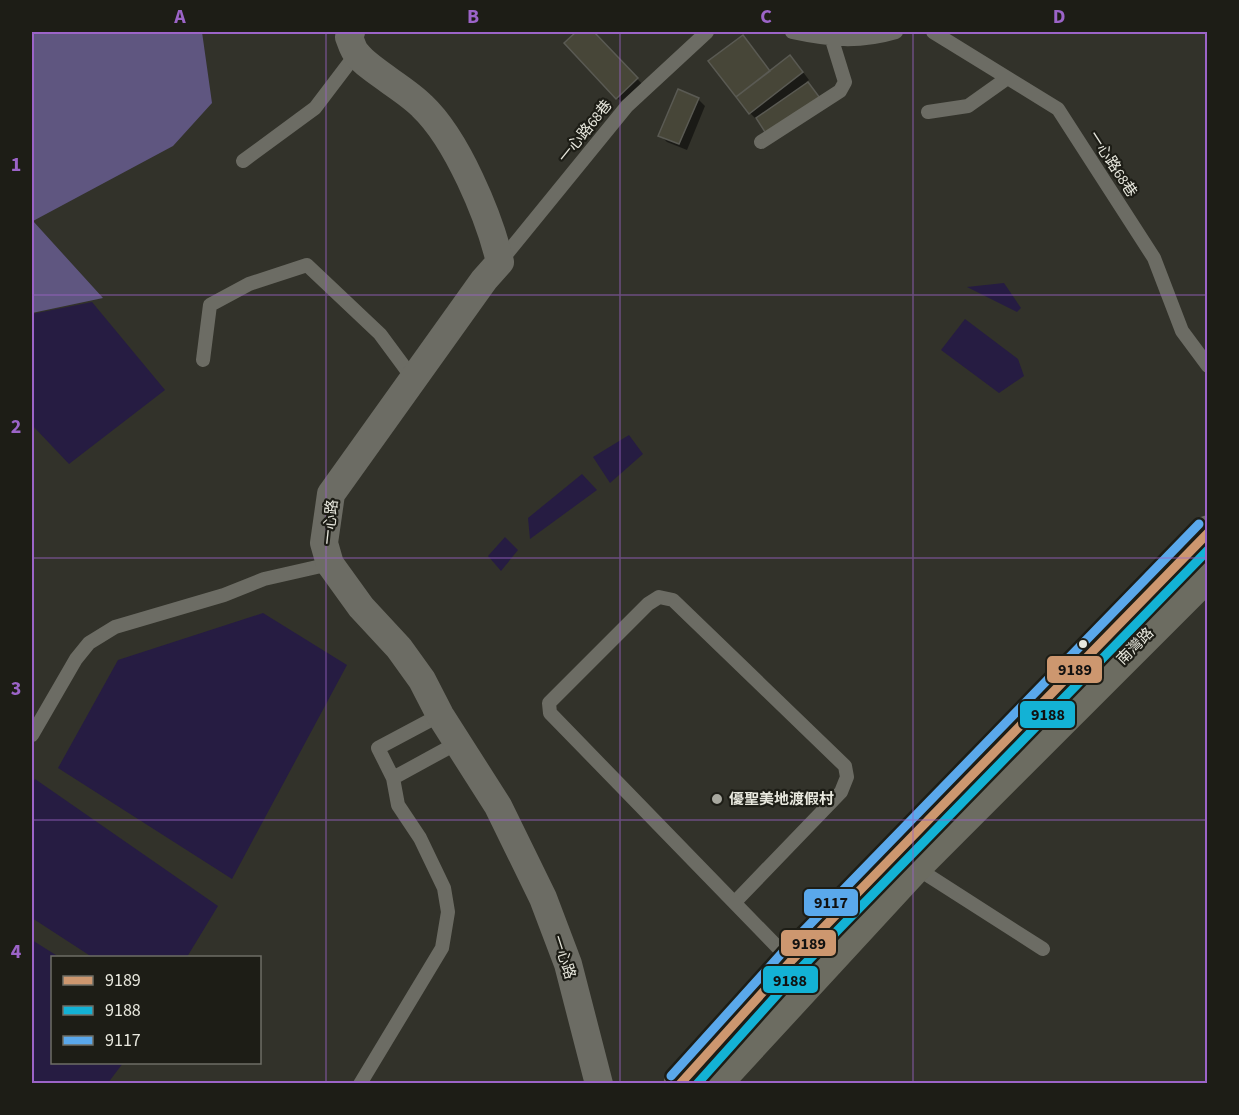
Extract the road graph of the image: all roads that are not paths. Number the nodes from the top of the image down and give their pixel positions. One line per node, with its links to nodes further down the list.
1 (707, 32): 11 (lane, 一心路68巷)
2 (792, 32): 5 (lane)
3 (890, 32): 5 (lane)
4 (933, 32): 7 (lane, 一心路68巷)
5 (832, 40): 9 (lane)
6 (354, 43): 10 (lane); 11 (street)
7 (1006, 79): 8 (lane); 13 (lane, 一心路68巷)
8 (928, 112)
9 (761, 142)
10 (243, 161)
11 (500, 262): 14 (street, 一心路)
12 (203, 360): 14 (lane)
13 (1208, 366)
14 (414, 380): 16 (street, 一心路)
15 (1208, 532): 25 (main road, 南灣路)
16 (330, 564): 18 (street, 一心路); 19 (lane)
17 (1208, 574): 22 (main road, 南灣路)
18 (440, 715): 20 (street, 一心路); 21 (lane)
19 (32, 735)
20 (459, 742): 21 (lane); 28 (street, 一心路)
21 (393, 778): 27 (lane)
22 (915, 867): 24 (lane); 26 (main road, 南灣路)
23 (735, 902): 23 (lane); 25 (lane)
24 (1043, 949)
25 (791, 961): 29 (main road, 南灣路)
26 (726, 1080)
27 (360, 1083)
28 (599, 1083)
29 (680, 1083)

